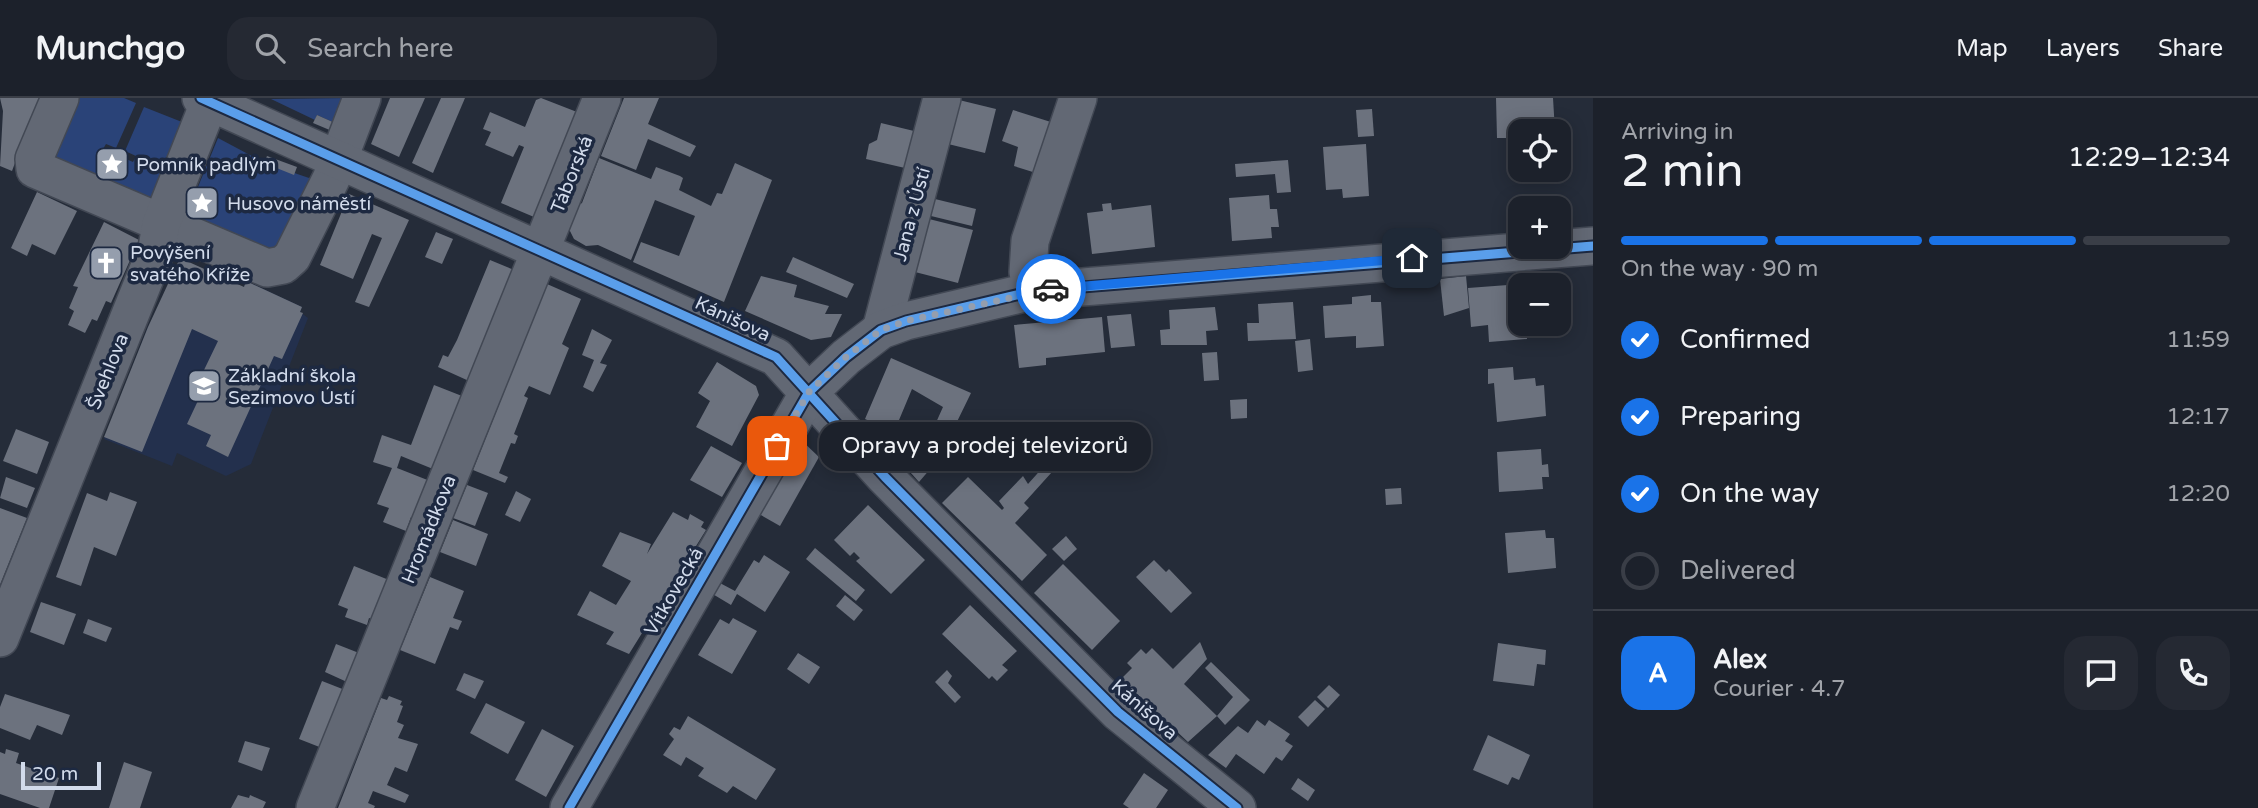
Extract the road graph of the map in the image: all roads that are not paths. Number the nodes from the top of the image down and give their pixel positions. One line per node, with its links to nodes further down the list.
1 (60, 98): 8 (street)
2 (362, 98): 7 (street)
3 (601, 98): 10 (street, Táborská)
4 (942, 98): 12 (street, Jana z Ústí)
5 (1079, 98): 11 (street)
6 (207, 99): 7 (street, Kánišova); 8 (street, Švehlova)
7 (337, 160): 8 (street); 10 (street, Kánišova)
8 (161, 224): 14 (street, Švehlova)
9 (1593, 246): 11 (street)
10 (541, 249): 13 (street, Kánišova); 15 (street, Hromádkova)
11 (1033, 290): 12 (street)
12 (881, 330): 13 (street)
13 (809, 392): 16 (street, Vítkovecká); 17 (street, Kánišova)
14 (0, 638)
15 (315, 808)
16 (569, 808)
17 (1237, 808)

